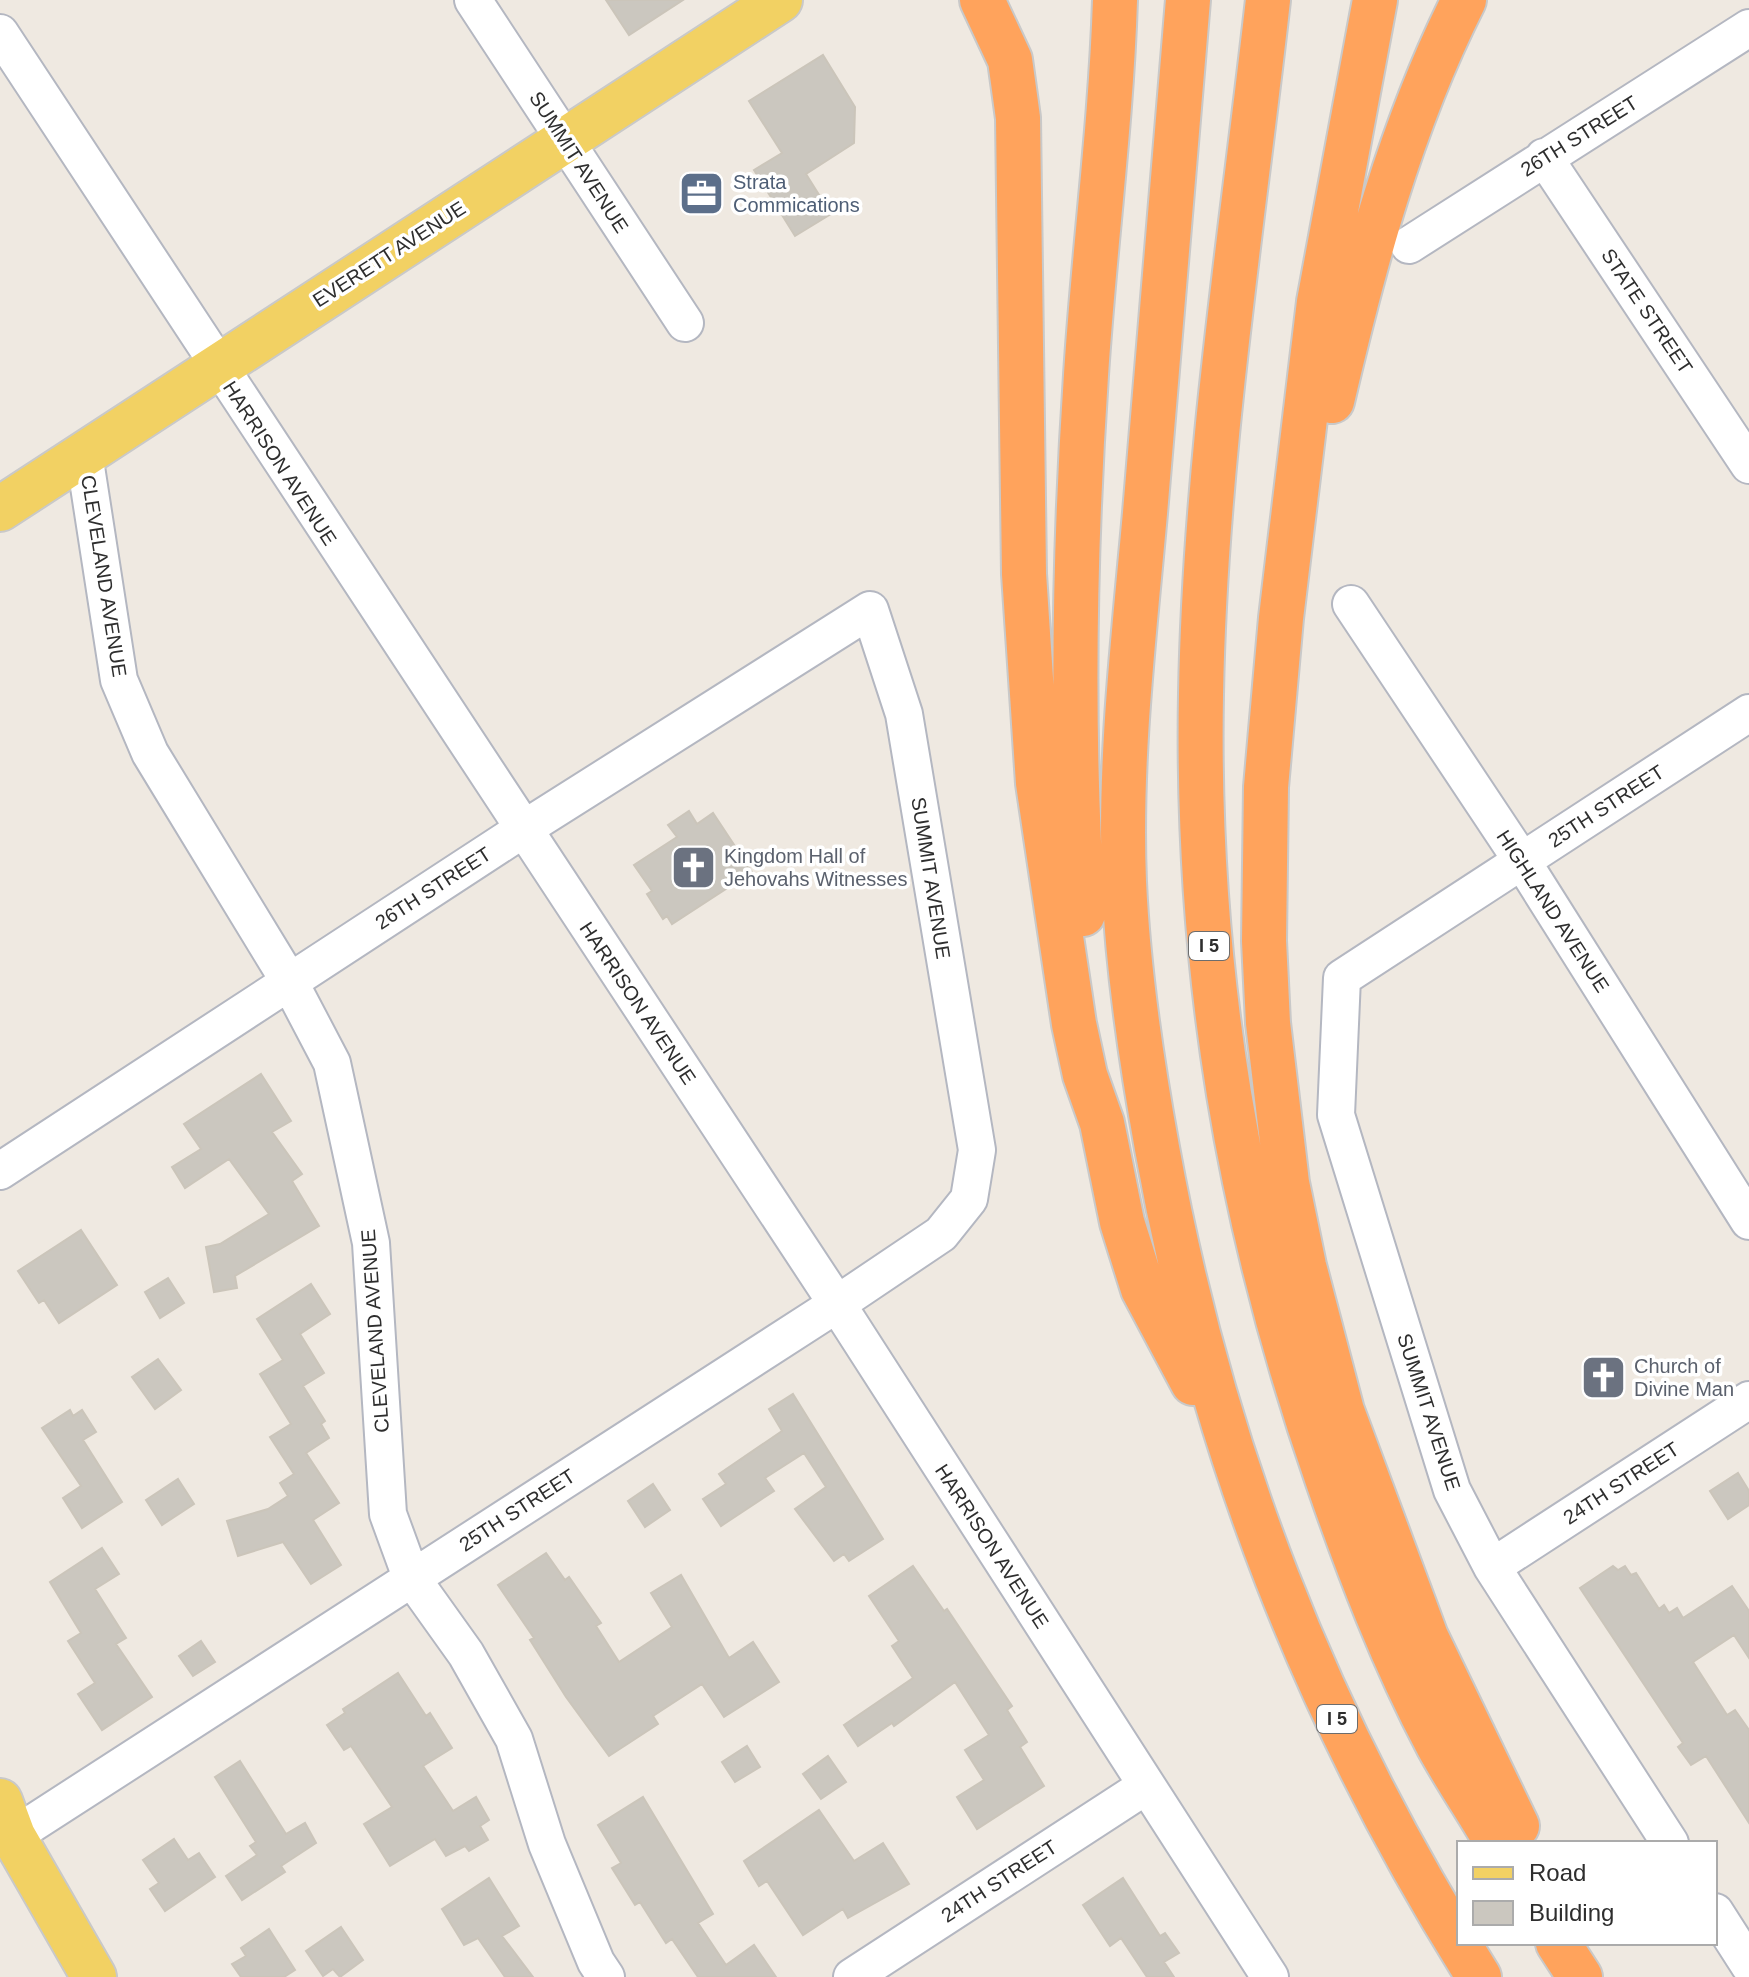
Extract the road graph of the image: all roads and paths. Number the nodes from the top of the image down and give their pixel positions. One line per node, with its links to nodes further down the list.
1 (473, 0): 11 (street, SUMMIT AVENUE)
2 (780, 0): 11 (main road, EVERETT AVENUE)
3 (982, 0): 27 (highway)
4 (1115, 0): 27 (highway)
5 (1188, 0): 33 (highway, I 5)
6 (1268, 0): 38 (highway, I 5)
7 (1375, 0): 21 (highway)
8 (1464, 0): 21 (highway)
9 (1749, 28): 12 (street, 26TH STREET)
10 (0, 33): 15 (street, HARRISON AVENUE)
11 (563, 139): 14 (street, SUMMIT AVENUE); 15 (main road, EVERETT AVENUE)
12 (1544, 157): 13 (street, 26TH STREET); 17 (street, STATE STREET)
13 (1409, 245)
14 (685, 323)
15 (217, 367): 16 (main road, EVERETT AVENUE); 23 (street, HARRISON AVENUE)
16 (84, 454): 18 (main road, EVERETT AVENUE); 26 (street, CLEVELAND AVENUE)
17 (1749, 465)
18 (0, 509)
19 (1351, 604): 24 (street, HIGHLAND AVENUE)
20 (870, 610): 23 (street, 26TH STREET); 28 (street, SUMMIT AVENUE)
21 (1281, 618): 39 (highway)
22 (1749, 713): 24 (street, 25TH STREET)
23 (522, 830): 26 (street, 26TH STREET); 31 (street, HARRISON AVENUE)
24 (1522, 861): 25 (street, 25TH STREET); 30 (street, HIGHLAND AVENUE)
25 (1342, 978): 34 (street, SUMMIT AVENUE)
26 (289, 981): 29 (street, 26TH STREET); 35 (street, CLEVELAND AVENUE)
27 (1102, 1123): 33 (highway)
28 (977, 1150): 31 (street, 25TH STREET)
29 (0, 1171)
30 (1749, 1221)
31 (837, 1304): 35 (street, 25TH STREET); 36 (street, HARRISON AVENUE)
32 (1749, 1400): 34 (street, 24TH STREET)
33 (1232, 1451): 42 (highway, I 5)
34 (1492, 1567): 40 (street, SUMMIT AVENUE)
35 (411, 1577): 37 (street, 25TH STREET); 47 (street, CLEVELAND AVENUE)
36 (1146, 1786): 48 (street, 24TH STREET); 49 (street, HARRISON AVENUE)
37 (7, 1819): 46 (main road)
38 (1496, 1841)
39 (1524, 1841)
40 (1669, 1841)
41 (1717, 1915): 45 (street)
42 (1457, 1939)
43 (1460, 1945): 50 (highway, I 5)
44 (1559, 1945): 51 (highway)
45 (1749, 1965)
46 (94, 1977)
47 (606, 1977)
48 (852, 1977)
49 (1270, 1977)
50 (1479, 1977)
51 (1580, 1977)

